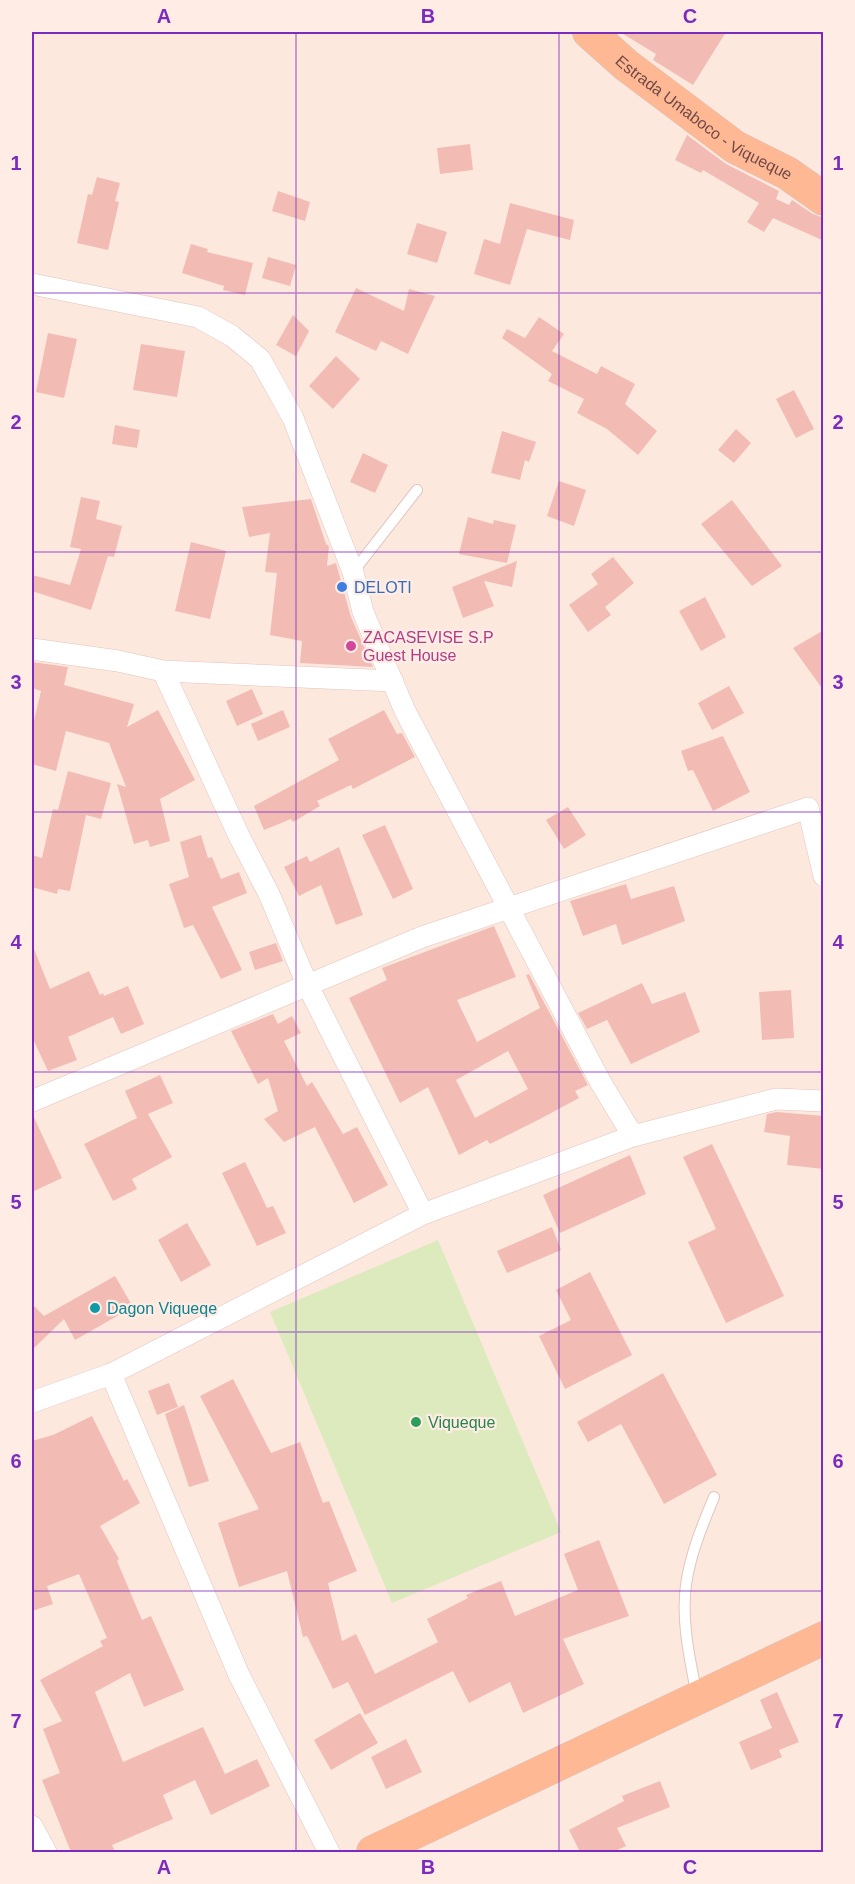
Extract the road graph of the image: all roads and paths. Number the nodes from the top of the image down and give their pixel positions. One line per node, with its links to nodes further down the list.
1 (590, 32): 2 (main road, Estrada Umaboco - Viqueque)
2 (824, 199)
3 (32, 284): 5 (street)
4 (417, 490): 5 (lane)
5 (353, 572): 8 (street)
6 (32, 649): 7 (street)
7 (163, 671): 8 (street); 11 (street)
8 (393, 681): 10 (street)
9 (824, 876): 10 (street)
10 (508, 907): 11 (street); 14 (street)
11 (307, 984): 12 (street); 15 (street)
12 (32, 1101)
13 (824, 1101): 14 (street)
14 (633, 1136): 15 (street)
15 (423, 1214): 16 (street)
16 (111, 1374): 17 (street); 23 (street)
17 (32, 1402)
18 (714, 1497): 20 (lane)
19 (824, 1638): 20 (main road)
20 (697, 1699): 24 (main road)
21 (32, 1826): 22 (street)
22 (46, 1852)
23 (329, 1852)
24 (373, 1852)

